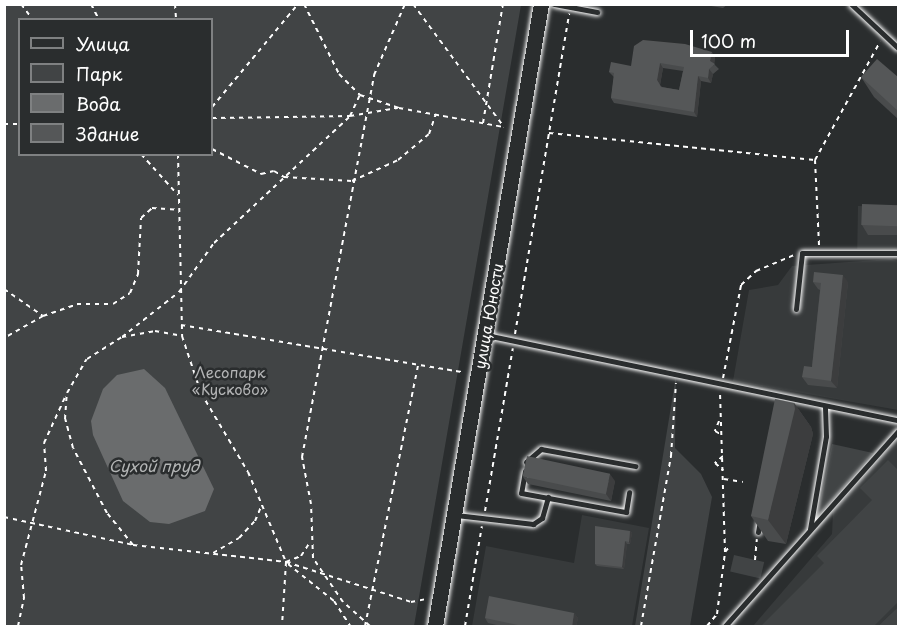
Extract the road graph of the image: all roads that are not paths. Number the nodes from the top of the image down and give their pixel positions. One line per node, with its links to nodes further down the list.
1 (541, 4): 8 (main road, улица Юности)
2 (554, 4): 4 (lane)
3 (851, 4): 5 (lane)
4 (597, 12)
5 (898, 48)
6 (898, 253): 7 (lane)
7 (796, 309)
8 (485, 335): 9 (lane); 18 (main road, улица Юности)
9 (786, 400): 10 (lane); 11 (lane)
10 (825, 407): 12 (lane); 19 (lane)
11 (784, 411)
12 (898, 420)
13 (898, 431): 19 (lane)
14 (635, 466): 16 (lane)
15 (629, 492): 16 (lane)
16 (548, 497): 18 (lane)
17 (762, 510): 20 (lane)
18 (454, 515): 21 (main road, улица Юности)
19 (810, 531): 22 (lane)
20 (758, 532)
21 (435, 627)
22 (724, 627)

